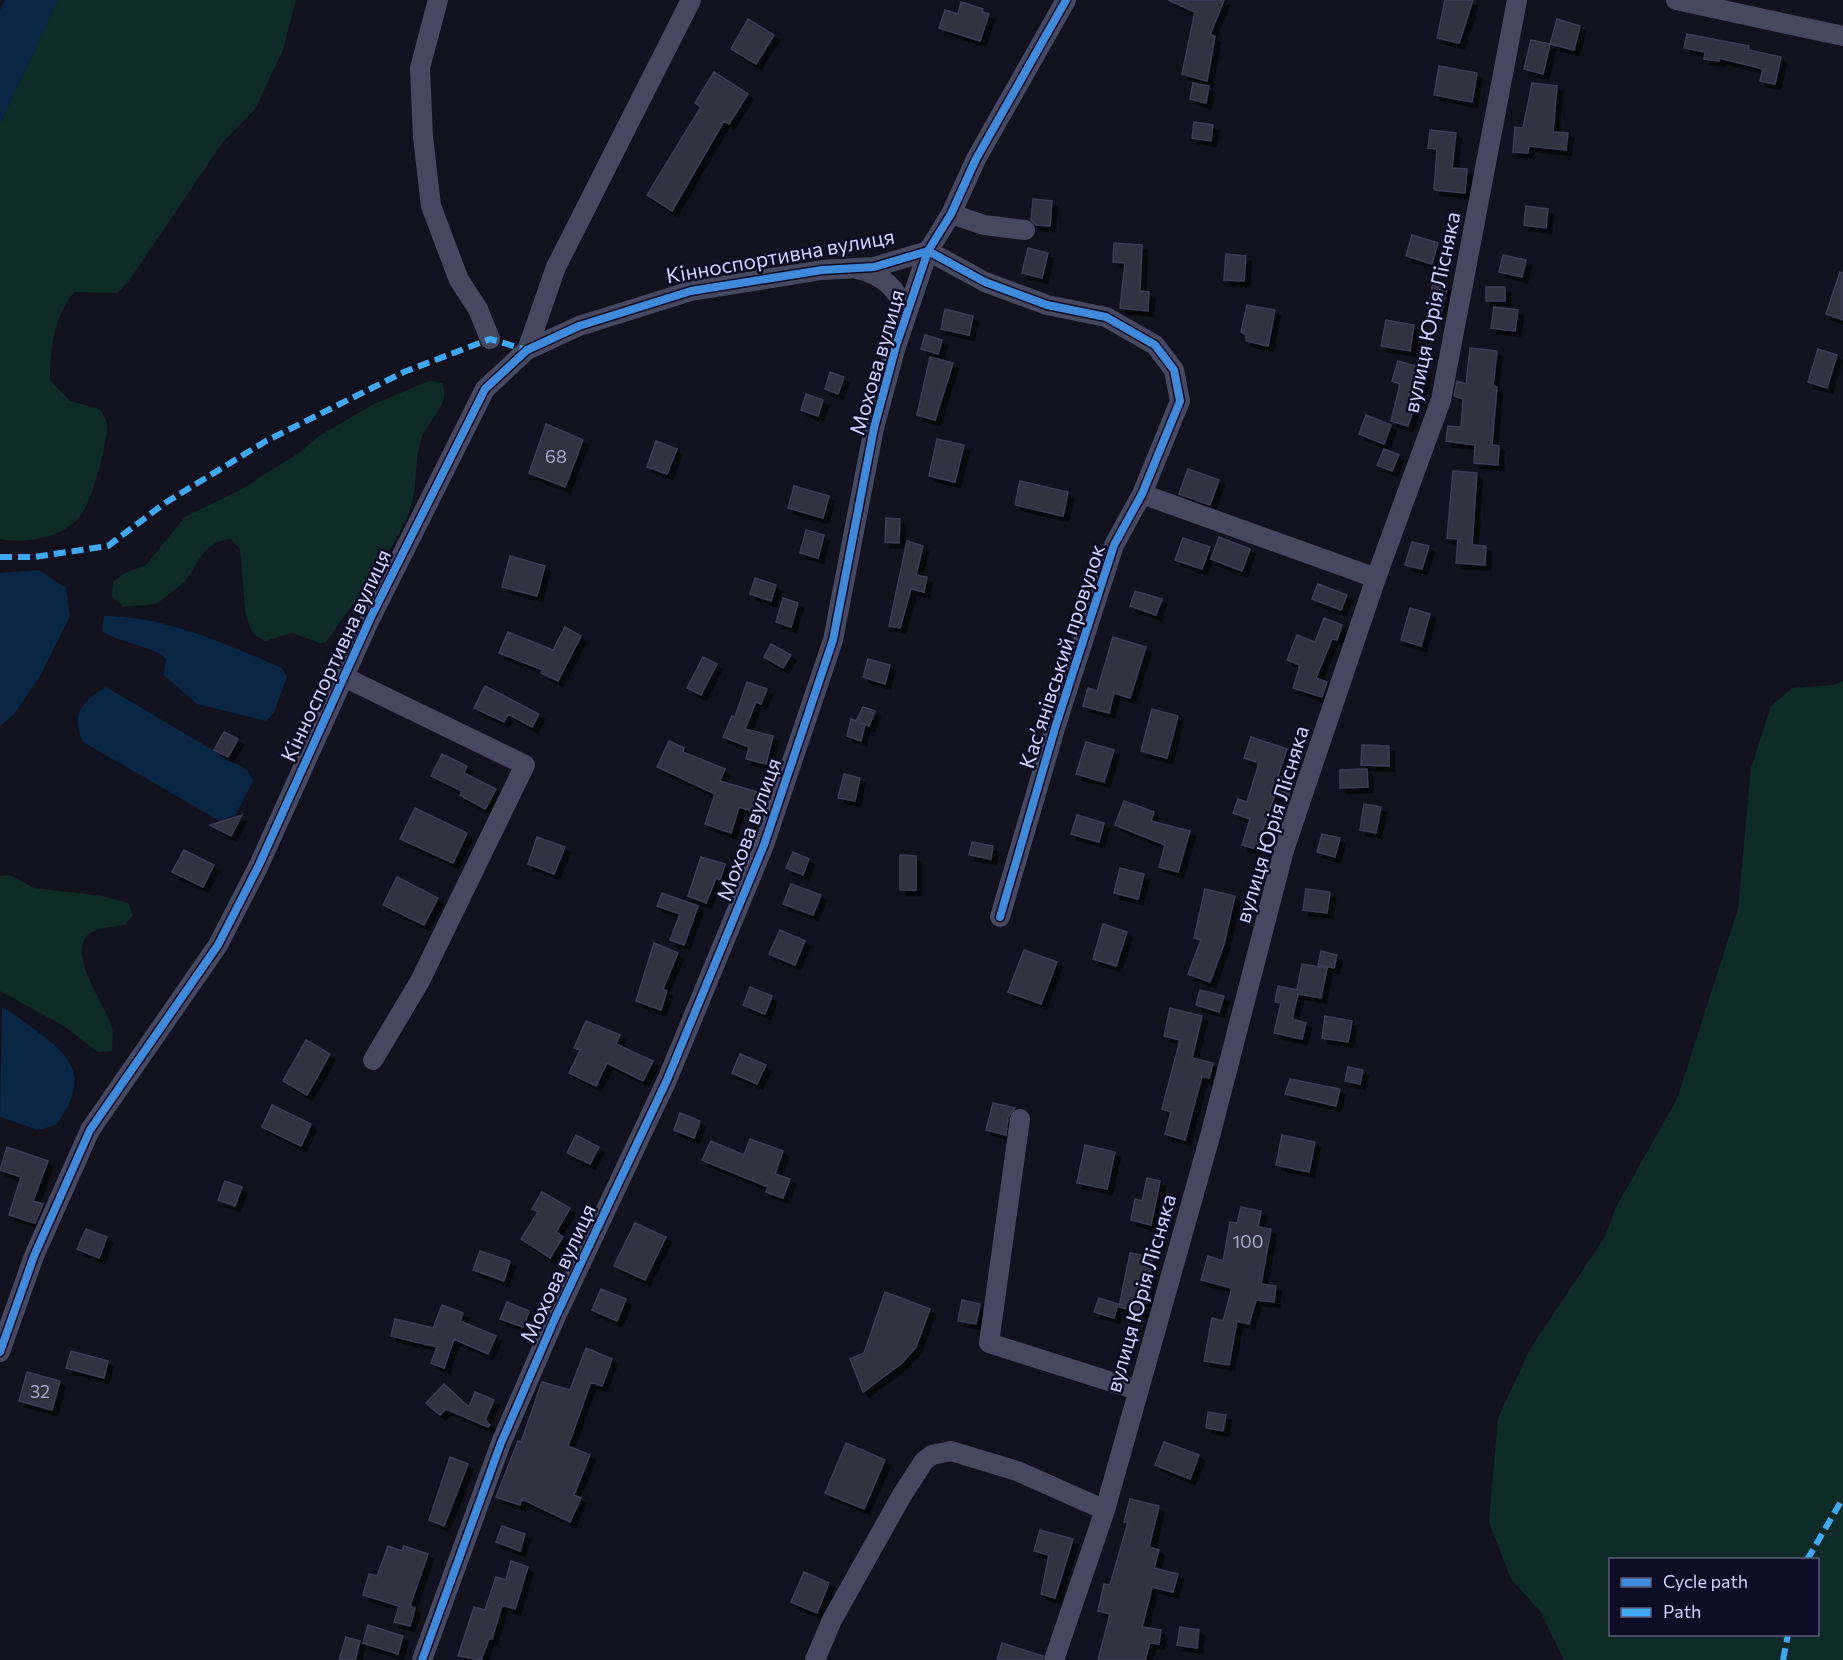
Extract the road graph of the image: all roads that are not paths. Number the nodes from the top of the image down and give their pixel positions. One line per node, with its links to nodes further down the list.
1 (438, 0): 12 (street)
2 (691, 0): 13 (street)
3 (1066, 0): 7 (street, Мохова вулиця)
4 (1517, 0): 15 (street, вулиця Юрія Лісняка)
5 (1676, 0): 6 (street)
6 (1843, 36)
7 (951, 214): 8 (street); 9 (street, Мохова вулиця)
8 (1026, 230)
9 (928, 251): 10 (street, Кінноспортивна вулиця); 11 (street, Мохова вулиця); 14 (street, Касʼянівський провулок)
10 (855, 268): 11 (street); 13 (street, Кінноспортивна вулиця)
11 (907, 313): 23 (street, Мохова вулиця)
12 (490, 339)
13 (527, 350): 16 (street, Кінноспортивна вулиця)
14 (1142, 495): 15 (street); 17 (street, Касʼянівський провулок)
15 (1377, 578): 21 (street, вулиця Юрія Лісняка)
16 (344, 677): 18 (street); 20 (street, Кінноспортивна вулиця)
17 (1000, 916)
18 (373, 1060)
19 (1020, 1119): 21 (street)
20 (0, 1352)
21 (1137, 1390): 22 (street, вулиця Юрія Лісняка)
22 (1105, 1510): 24 (street); 25 (street, вулиця Юрія Лісняка)
23 (422, 1660)
24 (815, 1660)
25 (1054, 1660)

